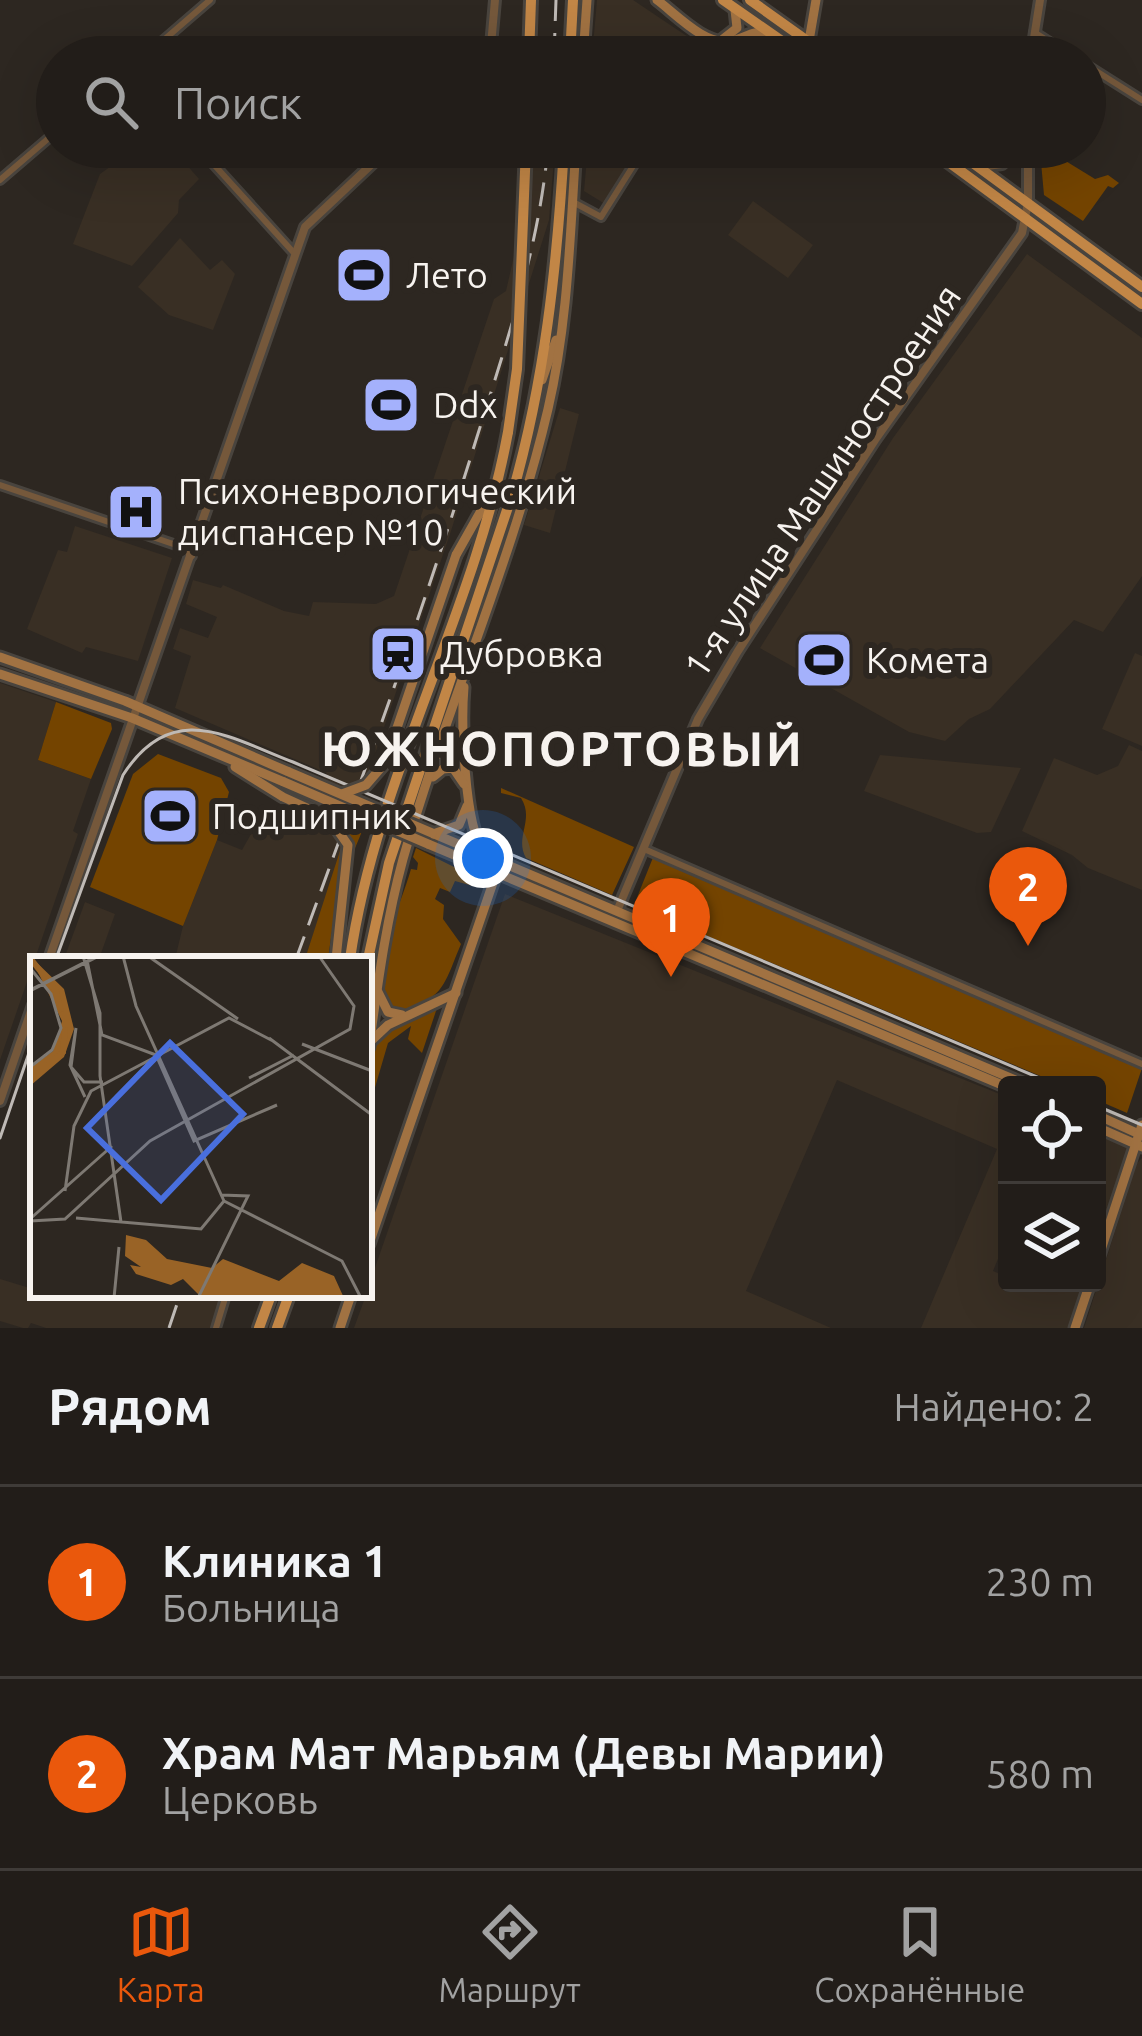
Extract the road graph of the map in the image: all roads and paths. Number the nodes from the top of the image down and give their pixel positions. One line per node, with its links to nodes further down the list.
1 (211, 0): 12 (street)
2 (495, 0): 13 (street)
3 (528, 0): 14 (main road)
4 (573, 0): 15 (main road)
5 (587, 0): 16 (main road)
6 (657, 0): 17 (main road)
7 (750, 0): 20 (main road)
8 (816, 0): 21 (main road)
9 (1040, 0): 11 (street)
10 (728, 3): 18 (main road); 19 (main road)
11 (1034, 32): 22 (street); 23 (street)
12 (169, 36)
13 (492, 36)
14 (530, 36)
15 (571, 36)
16 (584, 36)
17 (709, 36)
18 (724, 36)
19 (775, 36)
20 (802, 36)
21 (810, 36)
22 (1034, 36)
23 (1040, 36)
24 (1106, 77): 25 (street)
25 (1142, 100)
26 (36, 149): 36 (street)
27 (217, 168): 40 (street)
28 (367, 168): 40 (street)
29 (525, 168): 45 (main road, bridge)
30 (563, 168): 44 (main road)
31 (575, 168): 37 (main road)
32 (632, 168): 37 (street)
33 (956, 168): 39 (main road)
34 (979, 168): 38 (main road)
35 (1028, 168): 38 (street)
36 (0, 179)
37 (573, 202): 43 (main road)
38 (1028, 203): 39 (street); 41 (main road)
39 (1026, 220): 42 (main road); 59 (street, 1-я улица Машиностроения)
40 (295, 254): 47 (street)
41 (1142, 287)
42 (1142, 304)
43 (564, 317): 44 (main road); 49 (main road)
44 (539, 391): 74 (main road)
45 (503, 460): 56 (main road, bridge); 73 (main road)
46 (0, 485): 47 (street)
47 (193, 556): 51 (street)
48 (0, 656): 51 (main road)
49 (467, 664): 55 (main road); 57 (main road)
50 (0, 674): 51 (main road)
51 (135, 712): 52 (main road); 71 (street)
52 (201, 742): 53 (main road); 54 (main road)
53 (221, 756): 54 (main road); 72 (main road, bridge)
54 (286, 777): 56 (main road, bridge); 58 (main road, bridge)
55 (427, 787): 57 (main road); 75 (main road)
56 (342, 794): 58 (main road, bridge)
57 (467, 796): 58 (main road); 60 (main road)
58 (430, 839): 60 (main road); 61 (main road)
59 (643, 848): 65 (street, 1-я улица Машиностроения); 81 (street)
60 (488, 856): 62 (main road); 63 (main road)
61 (460, 858): 63 (main road); 64 (main road)
62 (513, 867): 63 (main road); 66 (main road)
63 (496, 874): 64 (main road); 68 (main road)
64 (489, 891): 76 (main road)
65 (624, 893): 66 (street); 67 (street, 1-я улица Машиностроения); 69 (street)
66 (600, 904): 67 (main road)
67 (616, 910): 68 (street); 69 (main road); 70 (street)
68 (595, 916): 70 (main road)
69 (640, 920): 82 (main road)
70 (629, 930): 83 (main road)
71 (50, 956)
72 (336, 956)
73 (351, 956)
74 (369, 956)
75 (378, 984): 77 (main road); 79 (main road)
76 (456, 993): 77 (main road); 88 (main road)
77 (413, 1013): 80 (main road)
78 (30, 1014): 84 (street)
79 (372, 1026)
80 (372, 1041)
81 (1142, 1064)
82 (1006, 1076)
83 (998, 1083)
84 (0, 1100)
85 (1106, 1120): 87 (main road)
86 (1106, 1129): 87 (main road)
87 (1140, 1137): 89 (main road)
88 (372, 1235)
89 (1106, 1236)
90 (1087, 1292): 99 (main road)
91 (225, 1298): 95 (street)
92 (270, 1298): 96 (main road)
93 (288, 1298): 97 (main road)
94 (350, 1298): 98 (main road)
95 (216, 1328)
96 (259, 1328)
97 (277, 1328)
98 (340, 1328)
99 (1075, 1328)

